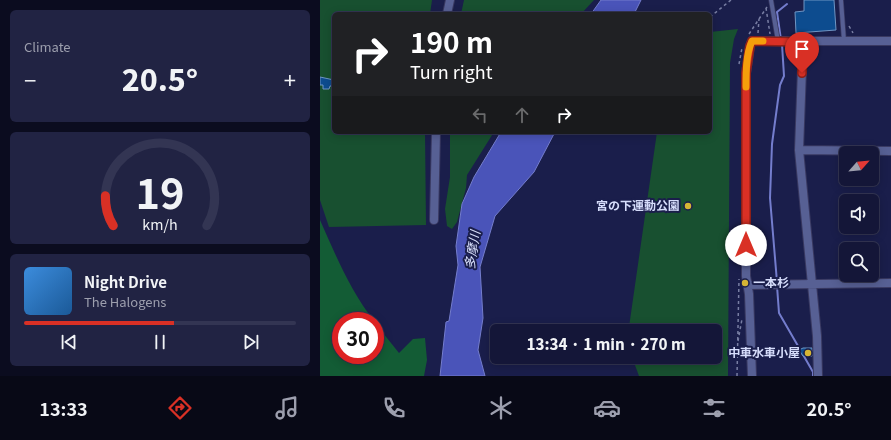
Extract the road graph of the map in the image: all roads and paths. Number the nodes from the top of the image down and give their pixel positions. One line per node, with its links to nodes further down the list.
1 (450, 0): 5 (street)
2 (731, 0): 6 (path)
3 (771, 0): 11 (lane)
4 (842, 0): 8 (lane)
5 (447, 12)
6 (712, 15)
7 (760, 17): 7 (path); 10 (path)
8 (843, 25): 9 (path); 14 (lane)
9 (855, 36)
10 (745, 40)
11 (780, 41): 13 (street); 21 (street)
12 (891, 41): 14 (street)
13 (803, 42): 14 (street); 16 (street)
14 (844, 42)
15 (436, 134): 18 (street)
16 (799, 150): 17 (street); 20 (street)
17 (891, 151)
18 (434, 220)
19 (891, 283): 20 (street)
20 (811, 284): 21 (street); 25 (street)
21 (748, 285): 24 (street)
22 (737, 346): 23 (path)
23 (737, 376)
24 (752, 376)
25 (818, 376)

